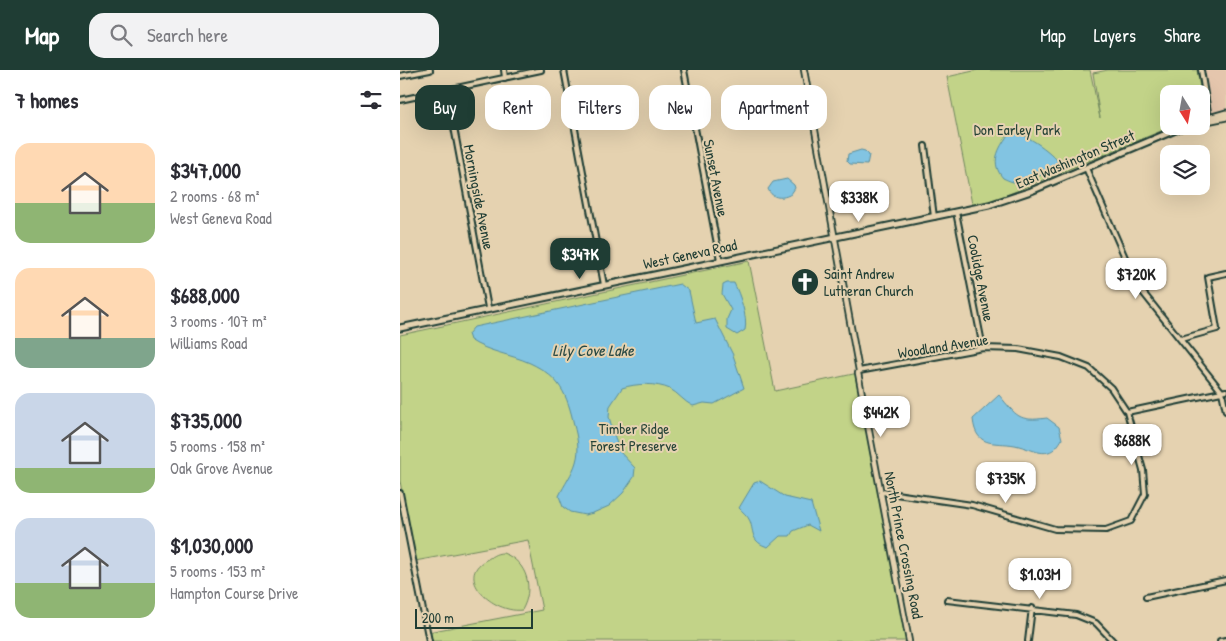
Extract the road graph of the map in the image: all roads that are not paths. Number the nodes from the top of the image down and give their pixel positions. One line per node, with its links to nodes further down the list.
1 (430, 70): 8 (street)
2 (504, 70): 9 (street)
3 (541, 70): 9 (street)
4 (564, 70): 29 (street)
5 (684, 70): 25 (street, Sunset Avenue)
6 (804, 70): 24 (street, North Prince Crossing Road)
7 (1201, 70): 11 (street)
8 (400, 76)
9 (505, 78): 10 (street)
10 (471, 85)
11 (1204, 85)
12 (415, 97): 13 (street)
13 (400, 100)
14 (1226, 112): 16 (main road)
15 (1226, 117): 17 (main road)
16 (1210, 118)
17 (1210, 120)
18 (455, 130): 30 (street, Morningside Avenue)
19 (1165, 135): 21 (main road, East Washington Street)
20 (925, 146): 23 (street)
21 (1086, 168): 22 (main road, East Washington Street); 28 (street)
22 (956, 212): 23 (main road, West Geneva Road); 33 (street, Coolidge Avenue)
23 (934, 217): 24 (main road, West Geneva Road)
24 (835, 238): 25 (main road, West Geneva Road); 34 (street, North Prince Crossing Road)
25 (720, 260): 29 (main road, West Geneva Road)
26 (1226, 273): 32 (street)
27 (1152, 274): 28 (street)
28 (1136, 283): 32 (street)
29 (604, 285): 30 (main road, West Geneva Road)
30 (488, 308): 31 (main road, West Geneva Road)
31 (400, 328)
32 (1181, 339): 35 (street)
33 (983, 348): 34 (street, Woodland Avenue); 37 (street, Woodland Avenue)
34 (859, 371): 38 (street, North Prince Crossing Road)
35 (1224, 392): 36 (street); 37 (street)
36 (1226, 411)
37 (1127, 412): 38 (street, Woodland Avenue)
38 (882, 492): 46 (street, North Prince Crossing Road)
39 (400, 493): 45 (street)
40 (1226, 580): 41 (street)
41 (1146, 597)
42 (947, 600): 43 (street)
43 (1032, 608): 47 (street); 48 (street)
44 (1226, 640): 49 (street)
45 (428, 641)
46 (909, 641)
47 (1028, 641)
48 (1113, 641)
49 (1220, 641)

